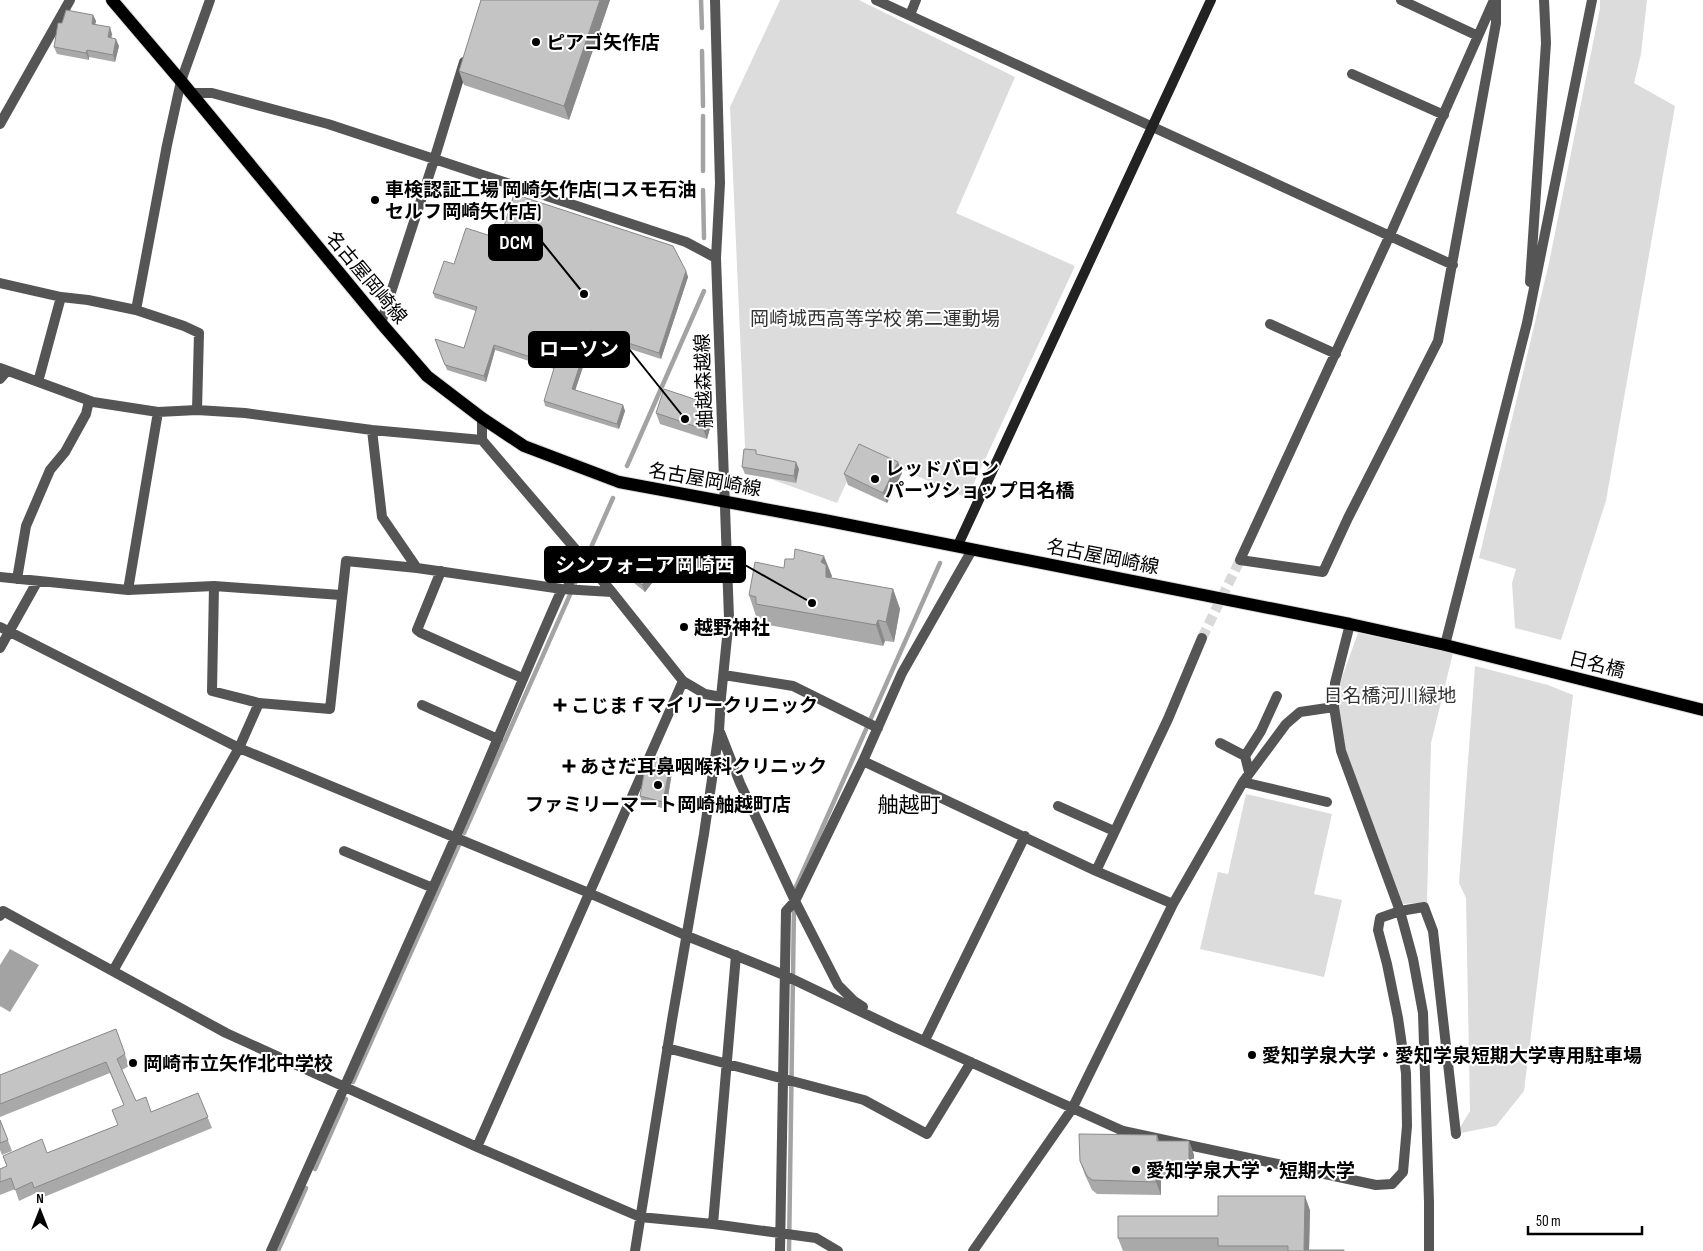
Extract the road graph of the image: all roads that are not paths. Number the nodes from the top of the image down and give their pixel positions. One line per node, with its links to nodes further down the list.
1 (70, 0): 19 (street)
2 (112, 0): 16 (main road, 名古屋岡崎線)
3 (210, 0): 16 (street)
4 (716, 0): 23 (street, 舳越森越線)
5 (876, 0): 12 (street)
6 (916, 0): 12 (street)
7 (1401, 0): 13 (street)
8 (1495, 0): 13 (street); 24 (street)
9 (1544, 0): 28 (street)
10 (1592, 0): 28 (street)
11 (1207, 1): 20 (street)
12 (910, 15): 20 (street)
13 (1478, 36): 18 (street)
14 (466, 56): 21 (street)
15 (1352, 74): 18 (street)
16 (181, 81): 17 (main road, 名古屋岡崎線); 27 (street)
17 (190, 93): 21 (street); 29 (main road, 名古屋岡崎線)
18 (1444, 115): 22 (street)
19 (0, 124)
20 (1152, 127): 22 (street); 42 (street)
21 (434, 160): 23 (street); 29 (street)
22 (1390, 235): 24 (street); 31 (street)
23 (716, 258): 41 (street, 舳越森越線)
24 (1453, 264): 31 (street)
25 (0, 282): 26 (street)
26 (62, 297): 27 (street); 34 (street)
27 (136, 310): 36 (street)
28 (1528, 322): 58 (street)
29 (381, 323): 38 (main road, 名古屋岡崎線)
30 (1270, 324): 31 (street)
31 (1336, 354)
32 (4, 369): 33 (street); 34 (street)
33 (0, 379)
34 (38, 382): 35 (street)
35 (89, 401): 37 (street); 48 (street)
36 (197, 410): 37 (street); 39 (street)
37 (158, 412): 52 (street)
38 (482, 418): 40 (street); 41 (main road, 名古屋岡崎線)
39 (372, 430): 40 (street); 45 (street)
40 (482, 440): 44 (street)
41 (725, 502): 42 (main road, 名古屋岡崎線); 61 (street, 舳越森越線)
42 (957, 547): 43 (main road, 名古屋岡崎線)
43 (972, 550): 55 (main road, 名古屋岡崎線); 70 (street)
44 (584, 558): 51 (street); 53 (street)
45 (417, 568): 46 (street); 54 (street)
46 (442, 571): 51 (street); 62 (street)
47 (0, 577): 48 (street)
48 (17, 580): 49 (street)
49 (37, 582): 52 (street); 56 (street)
50 (214, 586): 52 (street); 54 (street); 66 (street)
51 (569, 589): 53 (street); 62 (street)
52 (128, 590)
53 (612, 592): 63 (street)
54 (341, 595): 66 (street)
55 (1350, 624): 58 (main road, 名古屋岡崎線); 68 (street)
56 (4, 630): 59 (street); 74 (street)
57 (1202, 638): 81 (street)
58 (1444, 644): 60 (main road, 名古屋岡崎線)
59 (0, 648)
60 (1482, 654): 69 (main road, 日名橋)
61 (724, 675): 64 (street, 舳越森越線); 70 (street)
62 (522, 678): 72 (street)
63 (683, 681): 64 (street); 87 (street)
64 (721, 696): 71 (street, 舳越森越線)
65 (1277, 696): 75 (street)
66 (259, 703): 74 (street)
67 (422, 705): 72 (street)
68 (1334, 707): 77 (street); 90 (street)
69 (1703, 710)
70 (878, 728): 76 (street)
71 (719, 731): 88 (street); 92 (street, 舳越森越線)
72 (498, 739): 83 (street)
73 (1220, 743): 75 (street)
74 (239, 748): 83 (street); 94 (street)
75 (1245, 756): 77 (street)
76 (863, 761): 82 (street); 88 (street)
77 (1249, 772): 78 (street)
78 (1243, 782): 79 (street); 89 (street)
79 (1327, 802)
80 (1058, 806): 81 (street)
81 (1114, 831): 85 (street)
82 (1025, 836): 85 (street); 97 (street)
83 (456, 837): 86 (street); 87 (street)
84 (344, 851): 86 (street)
85 (1096, 871): 89 (street)
86 (433, 888): 102 (street)
87 (589, 893): 92 (street); 105 (street)
88 (795, 901): 95 (street); 96 (street)
89 (1173, 904): 103 (street)
90 (1400, 910): 103 (street); 104 (street); 114 (street)
91 (0, 916): 94 (street)
92 (688, 936): 93 (street); 98 (street, 舳越森越線)
93 (736, 955): 95 (street); 100 (street)
94 (113, 971): 102 (street)
95 (784, 975): 96 (street); 101 (street)
96 (893, 1027): 97 (street)
97 (925, 1040): 99 (street)
98 (667, 1048): 100 (street); 106 (street, 舳越森越線)
99 (971, 1062): 101 (street); 103 (street)
100 (727, 1063): 101 (street); 107 (street)
101 (783, 1079): 108 (street)
102 (344, 1087): 105 (street); 109 (street)
103 (1072, 1109): 113 (street)
104 (1456, 1134)
105 (477, 1147): 106 (street)
106 (640, 1217): 107 (street); 110 (street, 舳越森越線)
107 (712, 1224): 108 (street)
108 (781, 1234): 111 (street); 112 (street)
109 (271, 1251)
110 (634, 1251)
111 (780, 1251)
112 (838, 1251)
113 (973, 1251)
114 (1429, 1251)

